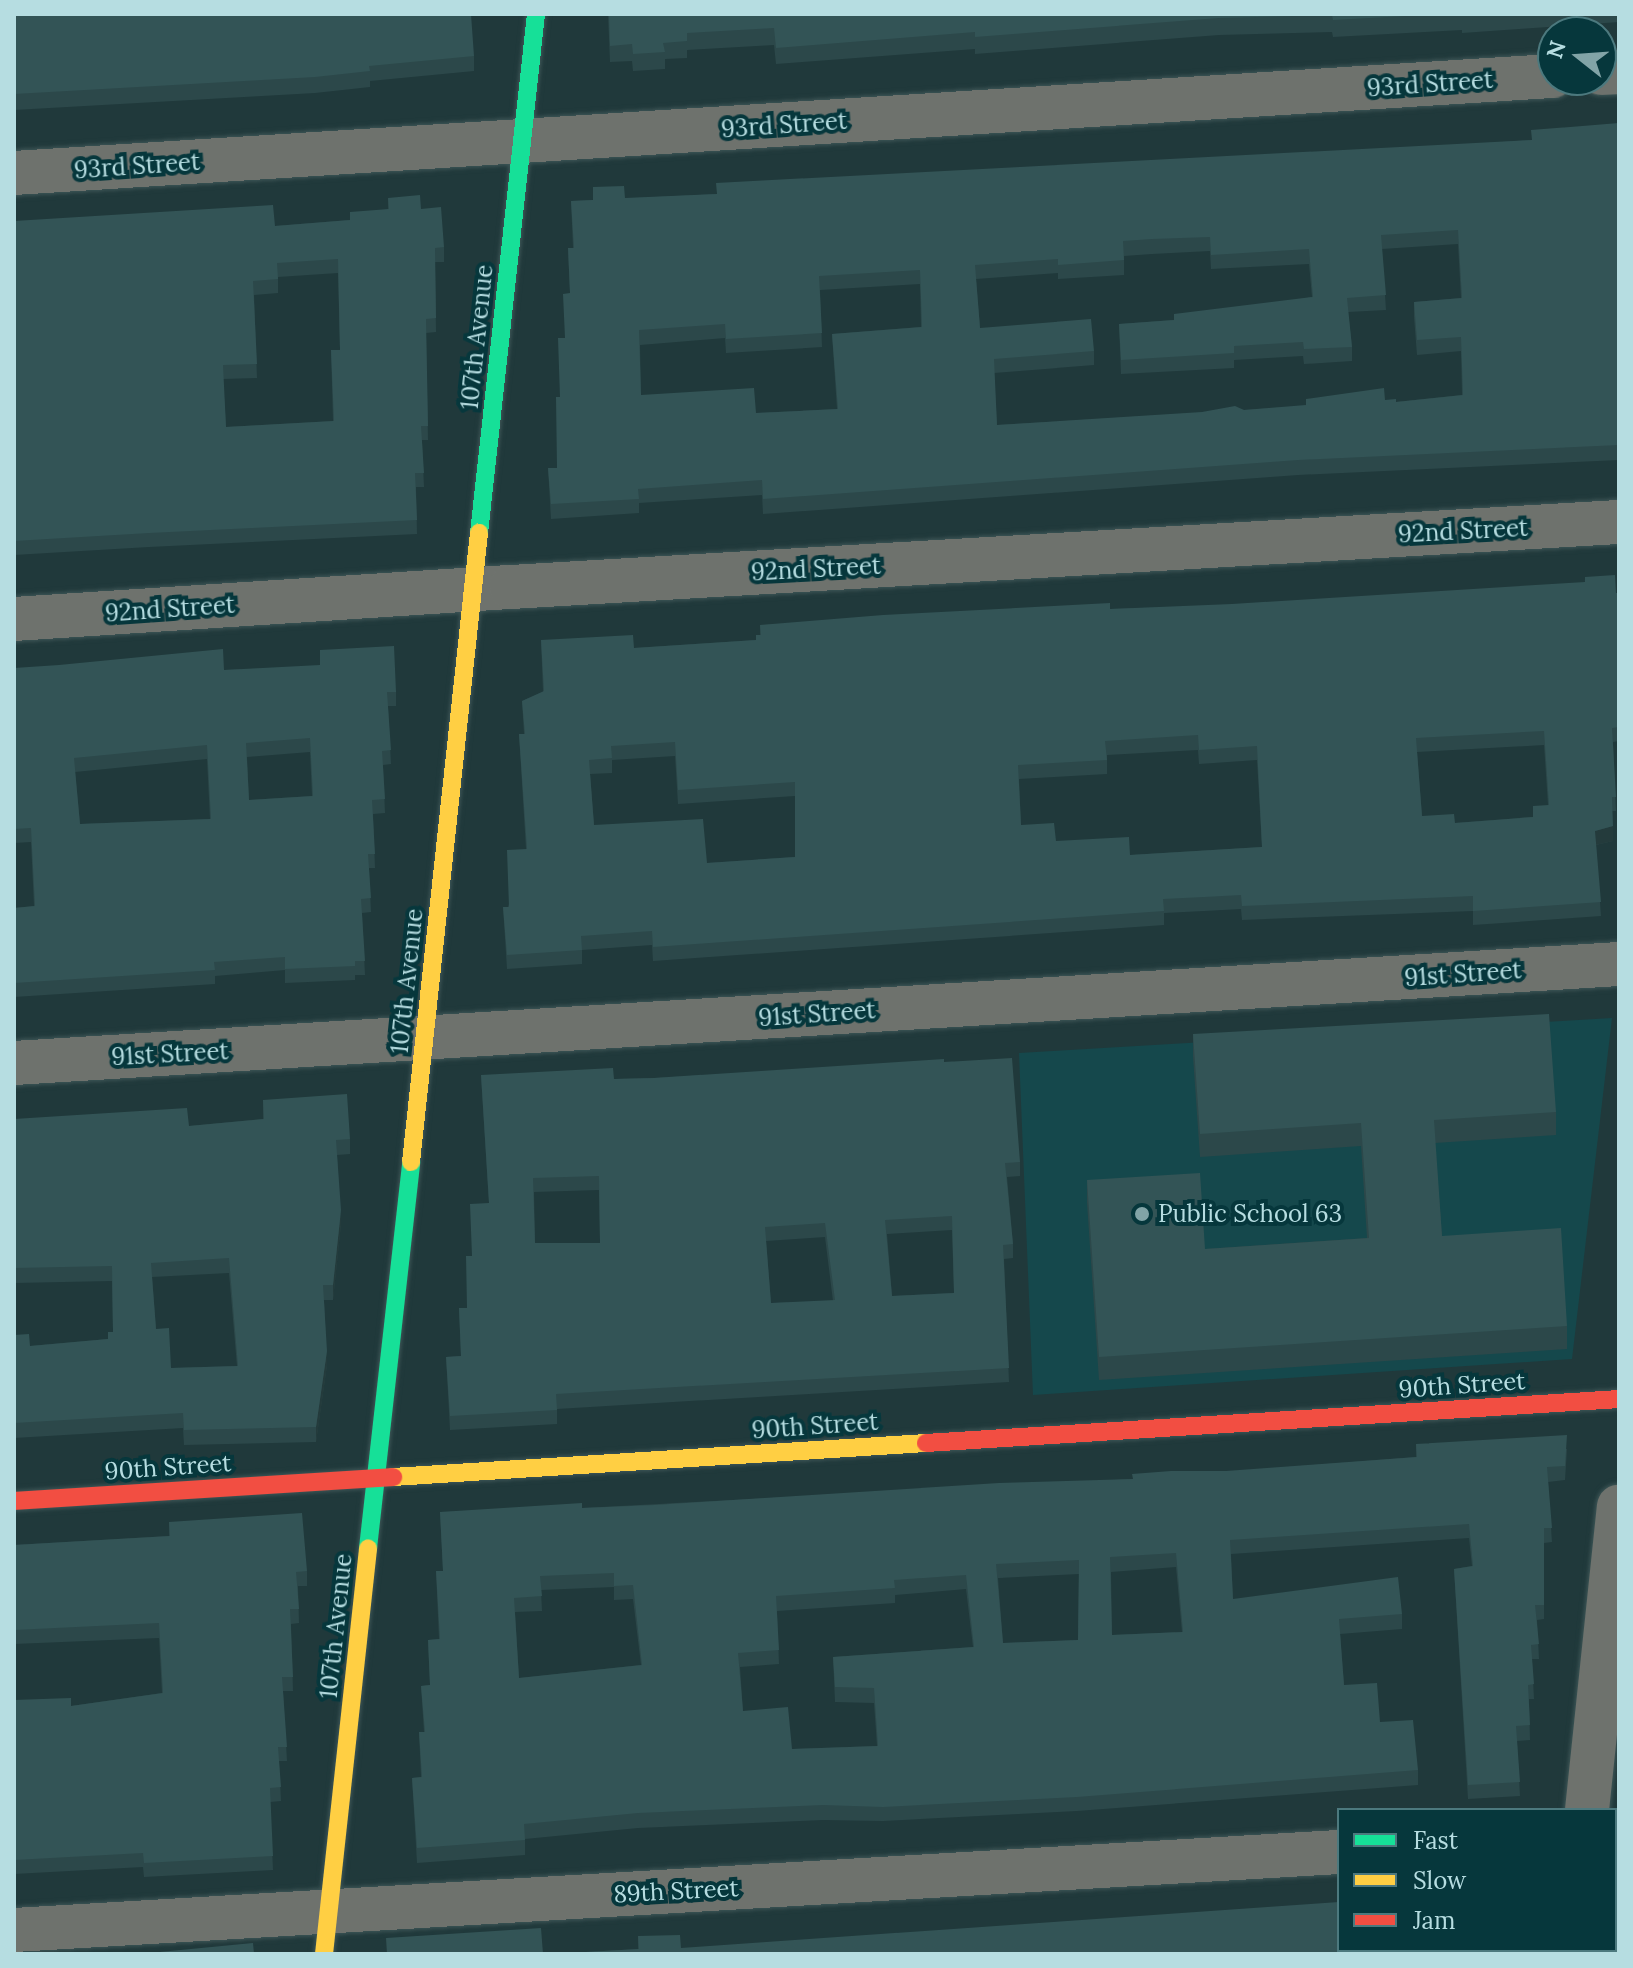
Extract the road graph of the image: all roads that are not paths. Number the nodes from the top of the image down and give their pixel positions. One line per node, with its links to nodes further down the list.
1 (536, 14): 3 (street, 107th Avenue)
2 (1537, 77): 3 (street, 93rd Street)
3 (523, 141): 4 (street, 93rd Street); 6 (street, 107th Avenue)
4 (14, 173)
5 (1619, 522): 6 (street, 92nd Street)
6 (475, 589): 7 (street, 92nd Street); 9 (street, 107th Avenue)
7 (14, 619)
8 (1619, 964): 9 (street, 91st Street)
9 (425, 1039): 10 (street, 91st Street); 12 (street, 107th Avenue)
10 (14, 1063)
11 (1619, 1399): 12 (street, 90th Street)
12 (377, 1477): 13 (street, 90th Street); 17 (street, 107th Avenue)
13 (14, 1501)
14 (1619, 1507): 15 (street)
15 (1587, 1808)
16 (1337, 1852): 17 (street, 89th Street)
17 (329, 1911): 18 (street, 89th Street); 19 (street, 107th Avenue)
18 (14, 1930)
19 (324, 1954)

